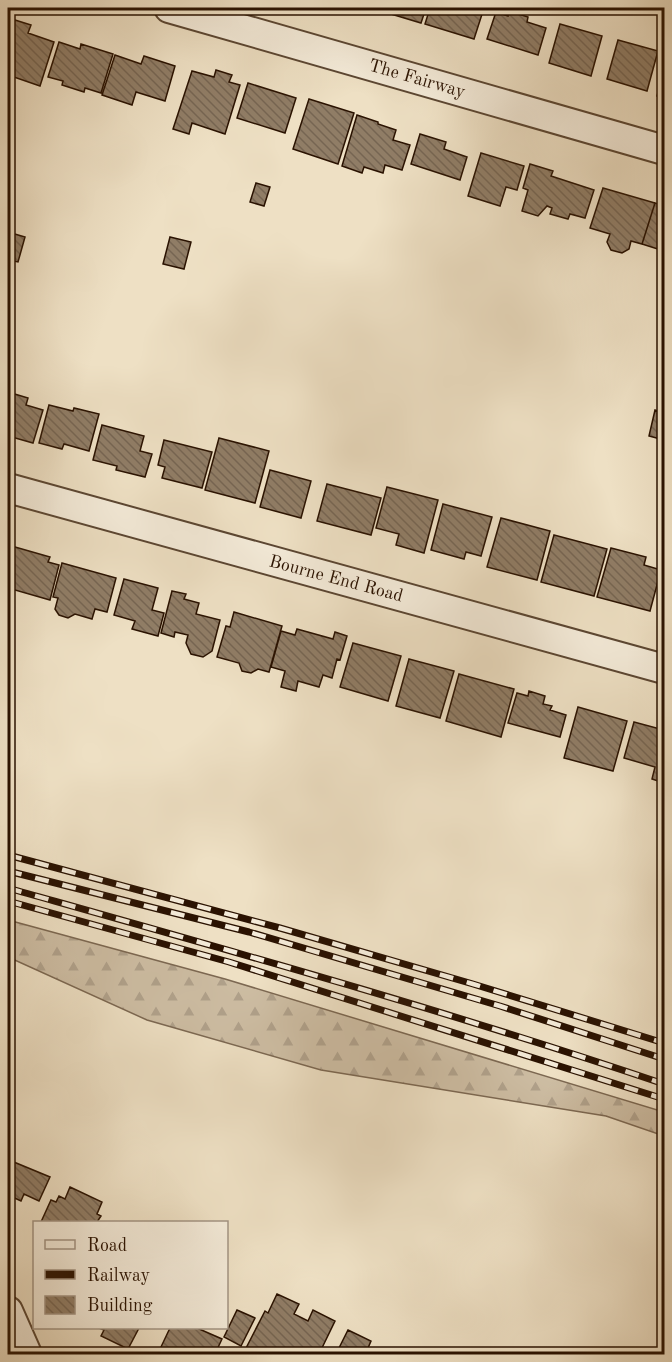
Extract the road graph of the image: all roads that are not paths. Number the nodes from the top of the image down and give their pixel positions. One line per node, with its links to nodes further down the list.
1 (169, 8): 2 (street, The Fairway)
2 (664, 150)
3 (8, 488): 4 (street, Bourne End Road)
4 (664, 669)
5 (8, 1311): 6 (street)
6 (27, 1354)

